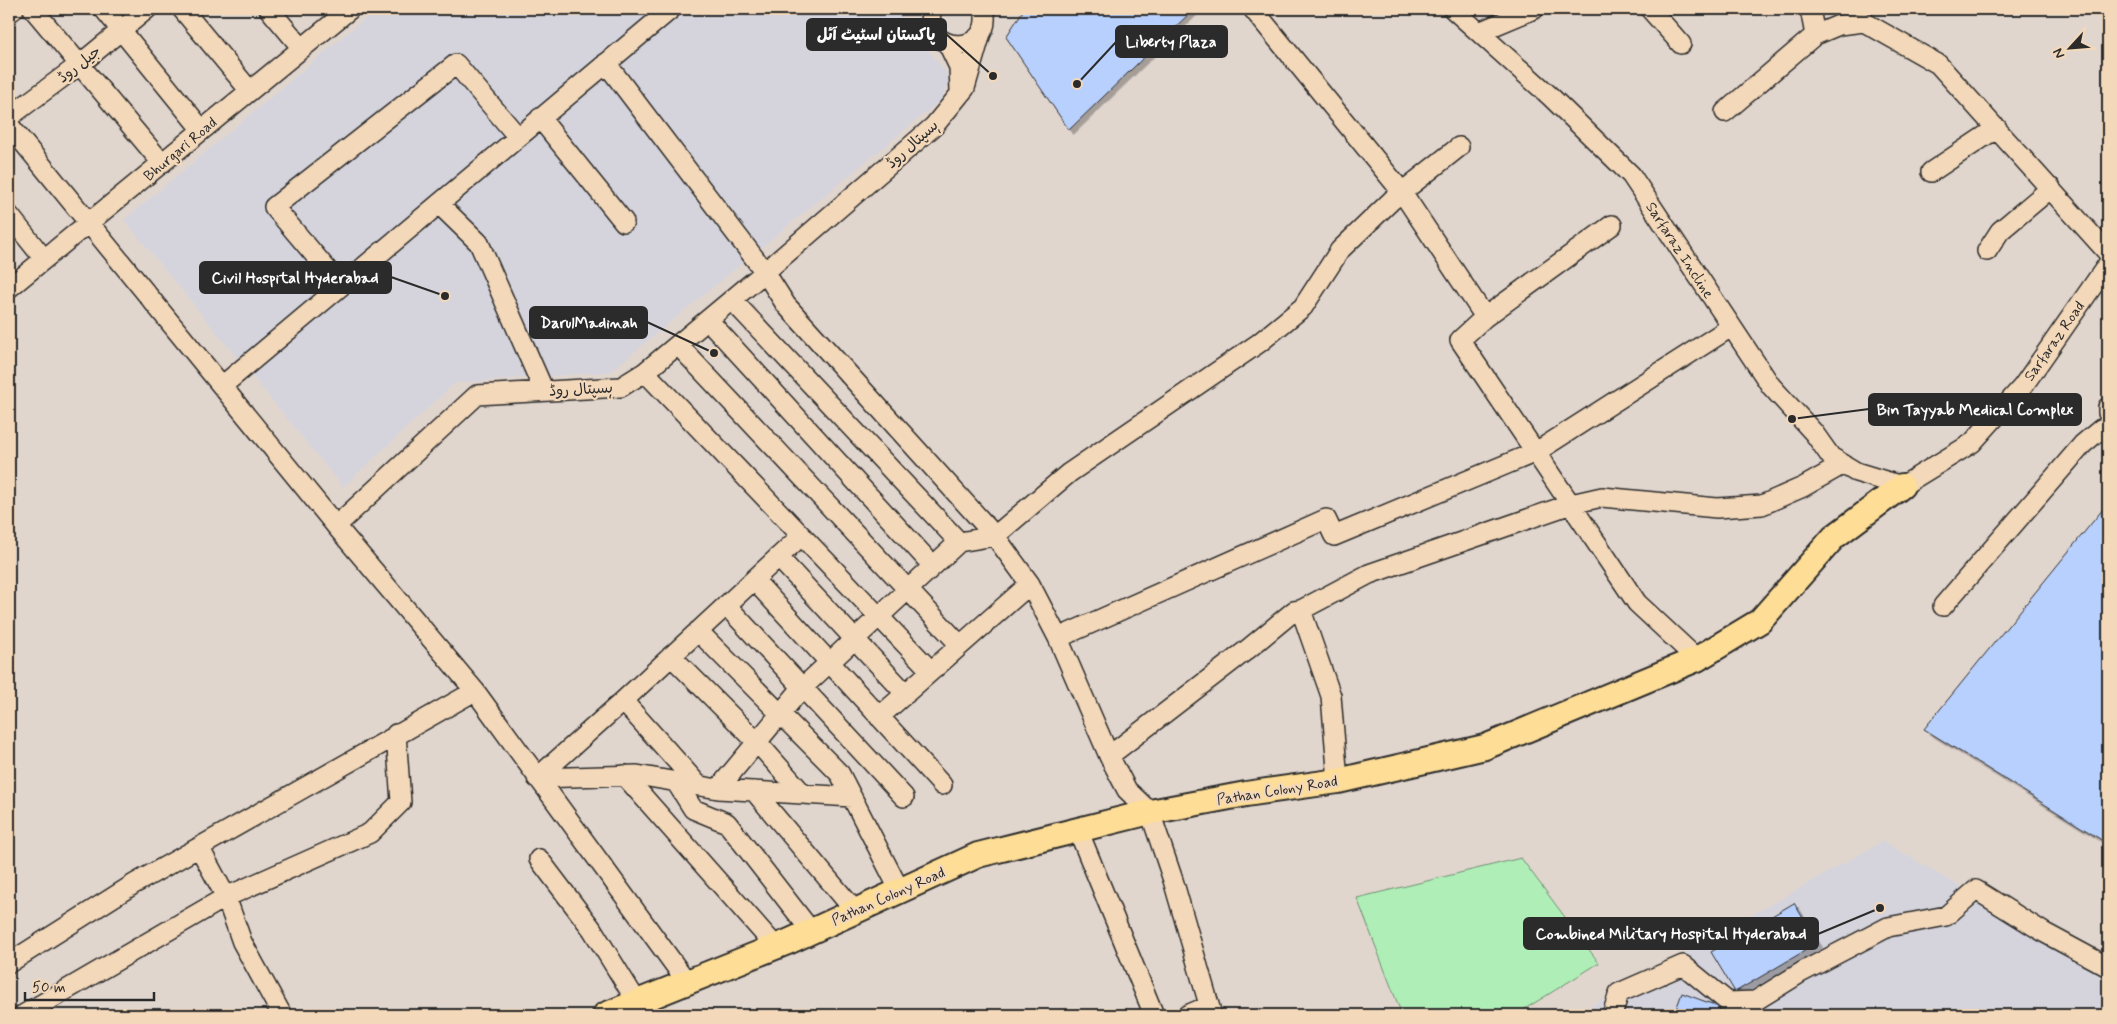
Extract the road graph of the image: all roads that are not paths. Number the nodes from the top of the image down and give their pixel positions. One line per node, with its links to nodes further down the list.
1 (14, 9): 15 (street)
2 (32, 9): 25 (street)
3 (104, 9): 18 (street)
4 (147, 9): 18 (street, جیل روڈ)
5 (182, 9): 26 (street)
6 (269, 9): 23 (street)
7 (350, 9): 23 (street, Bhurgari Road)
8 (671, 9): 24 (street)
9 (994, 9): 17 (street)
10 (1253, 9): 39 (street)
11 (1453, 9): 19 (street, Sarfaraz Incline)
12 (1534, 9): 19 (street)
13 (1650, 9): 22 (street)
14 (1810, 9): 20 (street)
15 (9, 13)
16 (927, 13): 21 (street, ہسپتال روڈ)
17 (983, 22): 21 (street); 27 (street, ہسپتال روڈ)
18 (122, 30): 25 (street, جیل روڈ); 33 (street)
19 (1479, 32): 55 (street, Sarfaraz Incline)
20 (1815, 35): 28 (street); 32 (street)
21 (948, 44): 27 (street, ہسپتال روڈ)
22 (1681, 44)
23 (301, 47): 26 (street, Bhurgari Road)
24 (606, 63): 30 (street); 49 (street)
25 (79, 65): 29 (street, جیل روڈ); 36 (street)
26 (250, 91): 33 (street, Bhurgari Road)
27 (953, 104): 49 (street, ہسپتال روڈ)
28 (1725, 112)
29 (9, 118)
30 (540, 118): 34 (street); 42 (street)
31 (9, 125): 43 (street)
32 (1997, 128): 37 (street); 38 (street)
33 (202, 130): 36 (street, Bhurgari Road)
34 (518, 137): 40 (street); 50 (street)
35 (1459, 147): 39 (street)
36 (162, 163): 43 (street, Bhurgari Road)
37 (1931, 172)
38 (2051, 188): 45 (street); 46 (street)
39 (1402, 192): 53 (street); 69 (street)
40 (438, 204): 50 (street); 59 (street)
41 (9, 215): 47 (street)
42 (624, 222)
43 (90, 223): 47 (street, Bhurgari Road); 58 (street)
44 (1612, 225): 53 (street)
45 (1987, 251)
46 (2108, 253)
47 (44, 259): 51 (street, Bhurgari Road)
48 (2108, 264): 65 (street, Sarfaraz Road)
49 (765, 272): 52 (street, ہسپتال روڈ); 69 (street)
50 (341, 286): 58 (street)
51 (9, 288)
52 (732, 300): 54 (street, ہسپتال روڈ); 70 (street)
53 (1485, 317): 63 (street)
54 (708, 320): 56 (street, ہسپتال روڈ); 72 (street)
55 (1731, 327): 63 (street); 64 (street, Sarfaraz Incline)
56 (678, 345): 57 (street, ہسپتال روڈ); 75 (street)
57 (644, 372): 59 (street, ہسپتال روڈ); 68 (street)
58 (222, 386): 67 (street)
59 (544, 391): 67 (street, ہسپتال روڈ)
60 (2108, 407): 61 (street)
61 (2108, 413)
62 (2108, 427): 77 (street)
63 (1536, 452): 66 (street); 81 (street)
64 (1842, 464): 65 (street, Sarfaraz Incline); 66 (street)
65 (1902, 486): 85 (main road, Pathan Colony Road)
66 (1571, 504): 78 (street); 85 (street)
67 (336, 526): 89 (street)
68 (801, 536): 71 (street); 79 (street)
69 (995, 536): 70 (street); 74 (street)
70 (959, 542): 72 (street)
71 (778, 556): 73 (street); 82 (street)
72 (934, 566): 75 (street)
73 (754, 580): 76 (street); 86 (street)
74 (1030, 584): 81 (street); 83 (street)
75 (908, 589): 79 (street); 83 (street)
76 (726, 605): 80 (street); 88 (street)
77 (1943, 606)
78 (1301, 610): 96 (street); 99 (street)
79 (879, 617): 82 (street); 87 (street)
80 (698, 631): 84 (street); 92 (street)
81 (1058, 638): 96 (street)
82 (855, 639): 86 (street); 90 (street)
83 (960, 645): 87 (street)
84 (671, 656): 91 (street); 95 (street)
85 (1697, 659): 99 (main road, Pathan Colony Road)
86 (830, 662): 88 (street); 93 (street)
87 (931, 671): 90 (street)
88 (803, 688): 92 (street); 107 (street)
89 (475, 691): 94 (street); 98 (street)
90 (906, 694): 93 (street)
91 (623, 700): 98 (street); 102 (street)
92 (780, 714): 95 (street); 106 (street)
93 (879, 717): 101 (street)
94 (396, 734): 110 (street); 113 (street)
95 (757, 742): 103 (street); 105 (street)
96 (1108, 756): 108 (street)
97 (624, 775): 98 (street); 100 (street); 116 (street)
98 (537, 778): 119 (street)
99 (1338, 781): 108 (main road, Pathan Colony Road)
100 (676, 782): 102 (street); 115 (street)
101 (942, 785)
102 (699, 786): 103 (street)
103 (718, 789): 104 (street)
104 (754, 791): 105 (street); 114 (street)
105 (803, 794): 106 (street)
106 (852, 797): 112 (street)
107 (904, 797)
108 (1150, 812): 109 (main road, Pathan Colony Road); 122 (street)
109 (1078, 830): 112 (main road, Pathan Colony Road); 126 (street)
110 (199, 847): 113 (street); 117 (street)
111 (540, 858): 121 (street)
112 (900, 891): 114 (main road, Pathan Colony Road)
113 (226, 897): 123 (street); 124 (street)
114 (855, 912): 115 (main road, Pathan Colony Road)
115 (811, 931): 116 (main road, Pathan Colony Road)
116 (776, 947): 119 (main road, Pathan Colony Road)
117 (11, 957)
118 (2108, 967): 120 (street)
119 (688, 982): 121 (main road, Pathan Colony Road)
120 (1753, 1008): 128 (street)
121 (640, 1009): 125 (main road, Pathan Colony Road)
122 (1210, 1011): 127 (street)
123 (23, 1015)
124 (282, 1015)
125 (605, 1015)
126 (1154, 1015)
127 (1187, 1015)
128 (1612, 1015)

